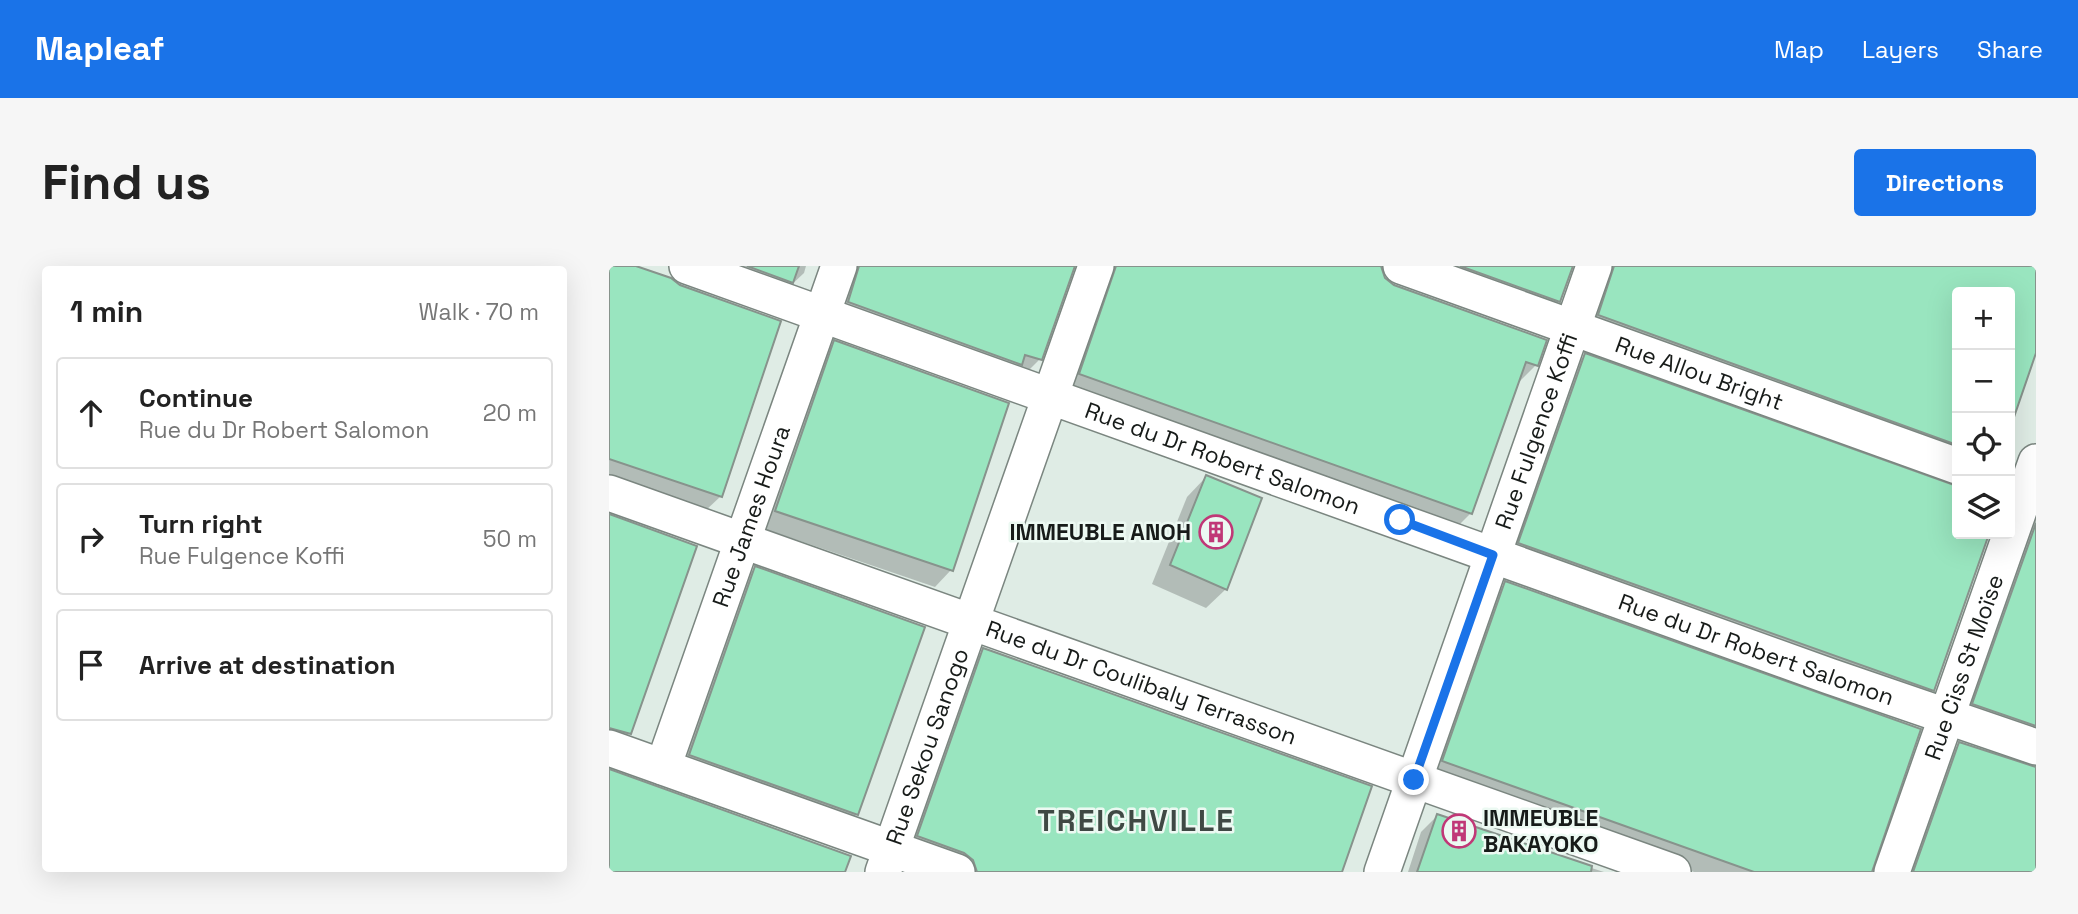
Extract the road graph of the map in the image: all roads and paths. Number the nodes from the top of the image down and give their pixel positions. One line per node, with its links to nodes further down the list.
1 (687, 266): 6 (street, Rue du Dr Robert Salomon)
2 (839, 266): 6 (street, Rue James Houra)
3 (1096, 266): 8 (street, Rue Sekou Sanogo)
4 (1401, 266): 7 (street, Rue Allou Bright)
5 (1594, 266): 7 (street, Rue Fulgence Koffi)
6 (823, 314): 8 (street, Rue du Dr Robert Salomon); 12 (street, Rue James Houra)
7 (1573, 326): 9 (street, Rue Allou Bright); 13 (street, Rue Fulgence Koffi)
8 (1051, 395): 13 (street, Rue du Dr Robert Salomon); 14 (street, Rue Sekou Sanogo)
9 (1952, 464)
10 (2027, 482): 15 (street, Rue Ciss St Moïse)
11 (609, 493): 12 (street, Rue du Dr Coulibaly Terrasson)
12 (743, 541): 14 (street, Rue du Dr Coulibaly Terrasson); 18 (street, Rue James Houra)
13 (1493, 555): 15 (street, Rue du Dr Robert Salomon); 19 (street, Rue Fulgence Koffi)
14 (971, 622): 19 (street, Rue du Dr Coulibaly Terrasson); 20 (street, Rue Sekou Sanogo)
15 (1945, 717): 16 (street, Rue du Dr Robert Salomon); 24 (street, Rue Ciss St Moïse)
16 (2036, 747)
17 (609, 748): 18 (street)
18 (663, 767): 20 (street)
19 (1414, 780): 22 (street, Rue Fulgence Koffi); 23 (street, Rue du Dr Coulibaly Terrasson)
20 (888, 860): 21 (street)
21 (957, 872)
22 (1382, 872)
23 (1673, 872)
24 (1892, 872)

